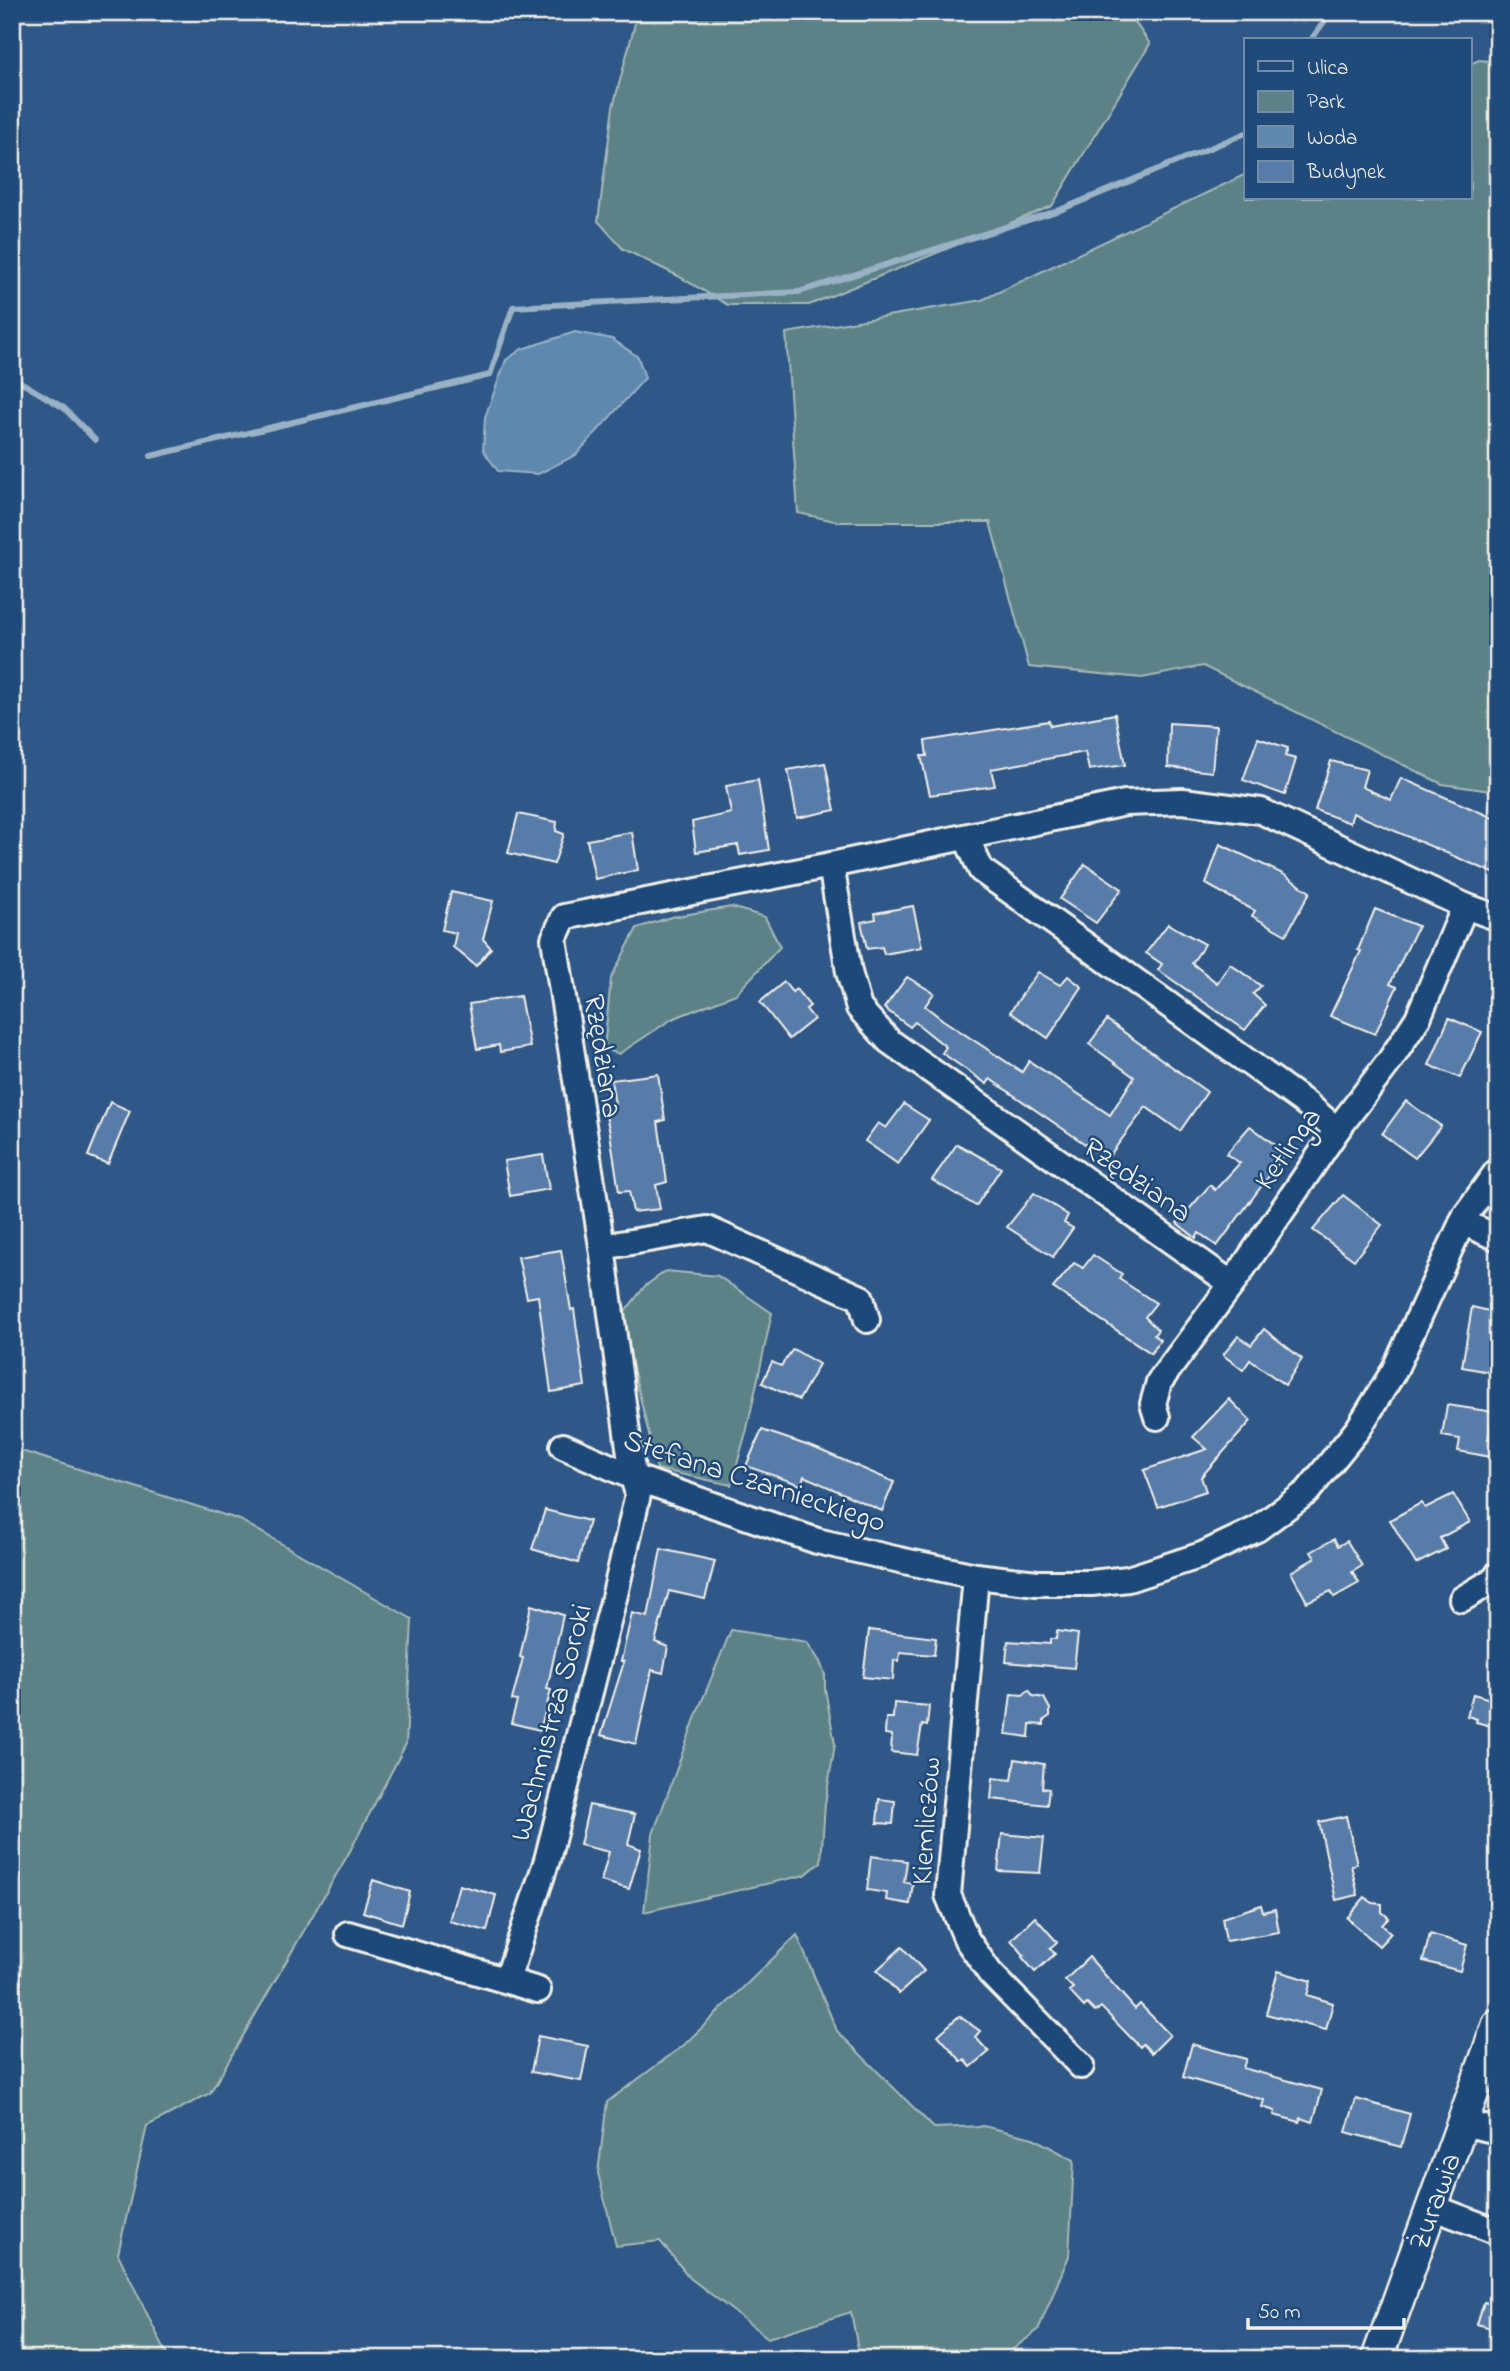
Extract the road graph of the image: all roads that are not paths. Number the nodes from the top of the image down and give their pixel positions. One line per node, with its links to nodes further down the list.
1 (966, 837): 2 (street, Rzędziana); 3 (street, Rzędziana); 5 (street)
2 (831, 865): 9 (street, Rzędziana); 10 (street, Rzędziana)
3 (1465, 906): 4 (street, Rzędziana); 5 (street, Ketlinga)
4 (1498, 918)
5 (1337, 1129): 10 (street, Ketlinga)
6 (1498, 1170): 7 (street, Stefana Czarnieckiego)
7 (1462, 1222): 8 (street); 15 (street, Stefana Czarnieckiego)
8 (1498, 1238)
9 (602, 1247): 11 (street); 14 (street, Rzędziana)
10 (1232, 1284): 12 (street, Ketlinga)
11 (867, 1320)
12 (1157, 1418)
13 (563, 1446): 14 (street, Stefana Czarnieckiego)
14 (633, 1477): 15 (street, Stefana Czarnieckiego); 19 (street, Wachmistrza Soroki)
15 (976, 1576): 22 (street, Kiemliczów)
16 (1497, 1576): 17 (street)
17 (1462, 1598)
18 (348, 1934): 19 (street)
19 (507, 1980): 20 (street)
20 (538, 1990)
21 (1498, 2024): 23 (street, Żurawia)
22 (1081, 2066)
23 (1462, 2123): 24 (street, Żurawia); 25 (street, Żurawia)
24 (1498, 2130)
25 (1432, 2207): 26 (street); 27 (street, Żurawia)
26 (1498, 2232)
27 (1377, 2359)

